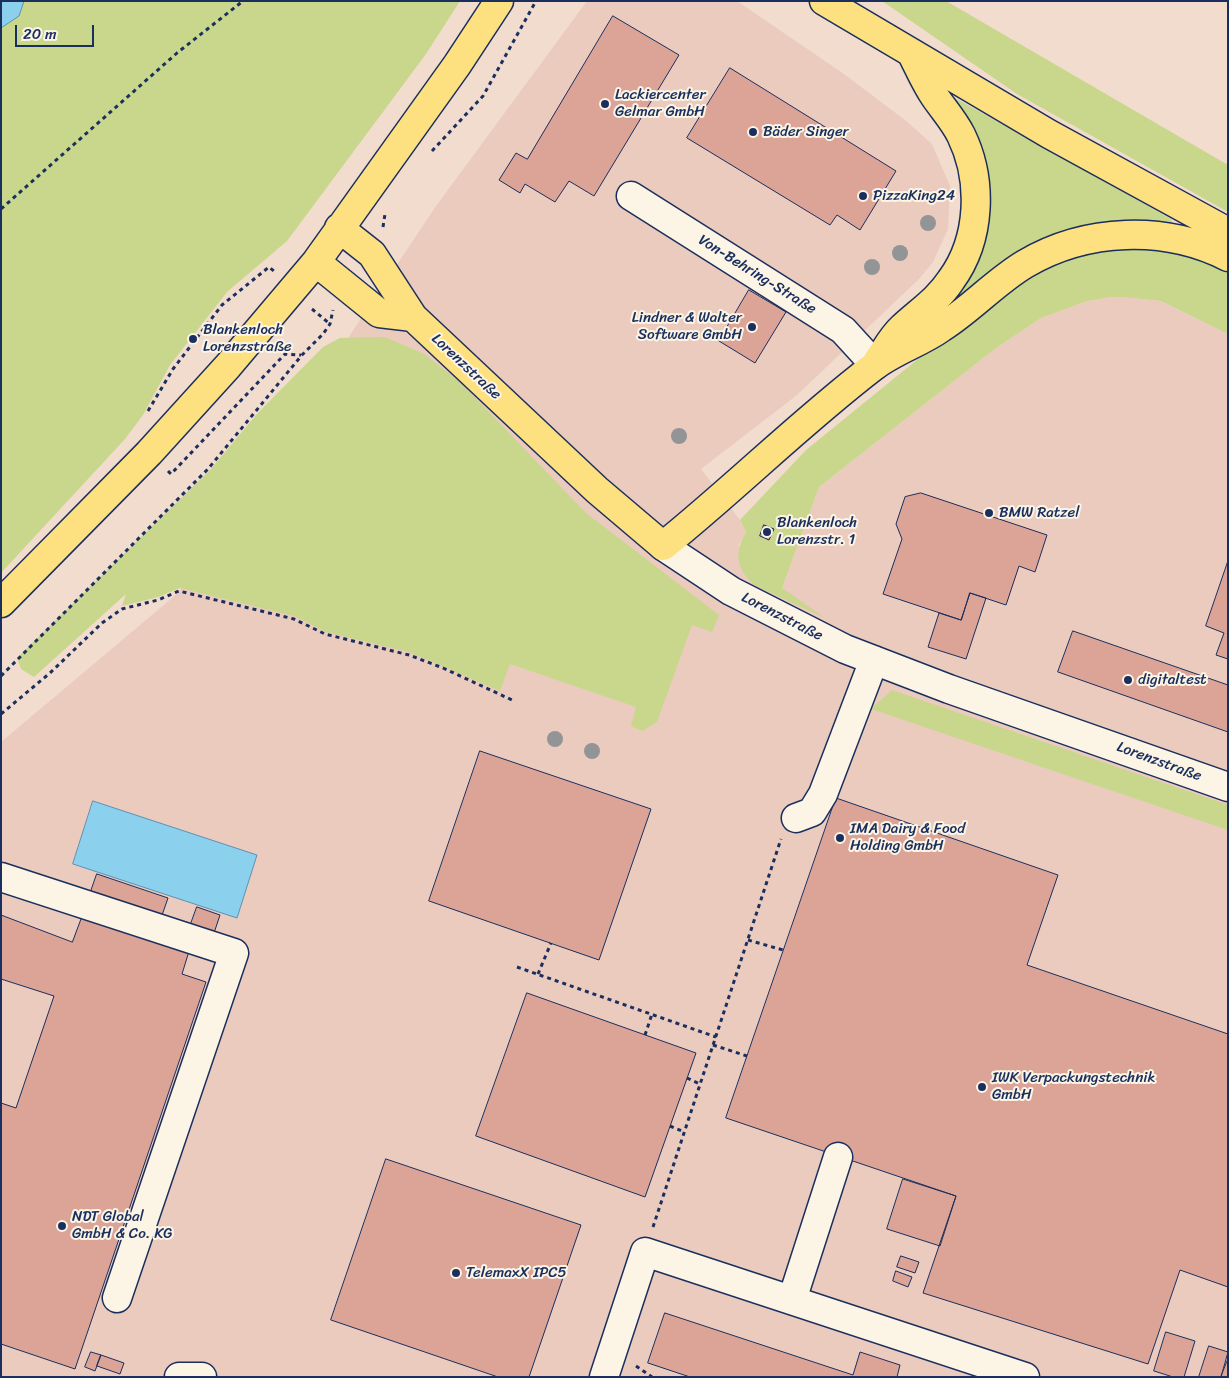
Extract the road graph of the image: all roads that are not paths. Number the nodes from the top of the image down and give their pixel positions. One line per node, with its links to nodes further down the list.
1 (499, 1): 5 (main road)
2 (824, 1): 3 (main road)
3 (912, 54): 6 (main road); 10 (main road)
4 (630, 196): 10 (street, Von-Behring-Straße)
5 (339, 228): 8 (main road); 9 (main road, Lorenzstraße)
6 (1228, 232)
7 (1228, 257): 10 (main road)
8 (316, 262): 9 (main road); 12 (main road)
9 (413, 317): 11 (main road, Lorenzstraße)
10 (874, 365): 11 (main road)
11 (663, 546): 13 (street, Lorenzstraße)
12 (1, 603)
13 (874, 660): 14 (street, Lorenzstraße); 15 (street)
14 (1228, 787)
15 (796, 818)
16 (1, 877): 18 (street)
17 (838, 1157): 19 (street)
18 (117, 1298)
19 (792, 1300): 22 (street); 23 (street)
20 (178, 1377): 21 (street)
21 (202, 1377)
22 (604, 1377)
23 (1025, 1377)

